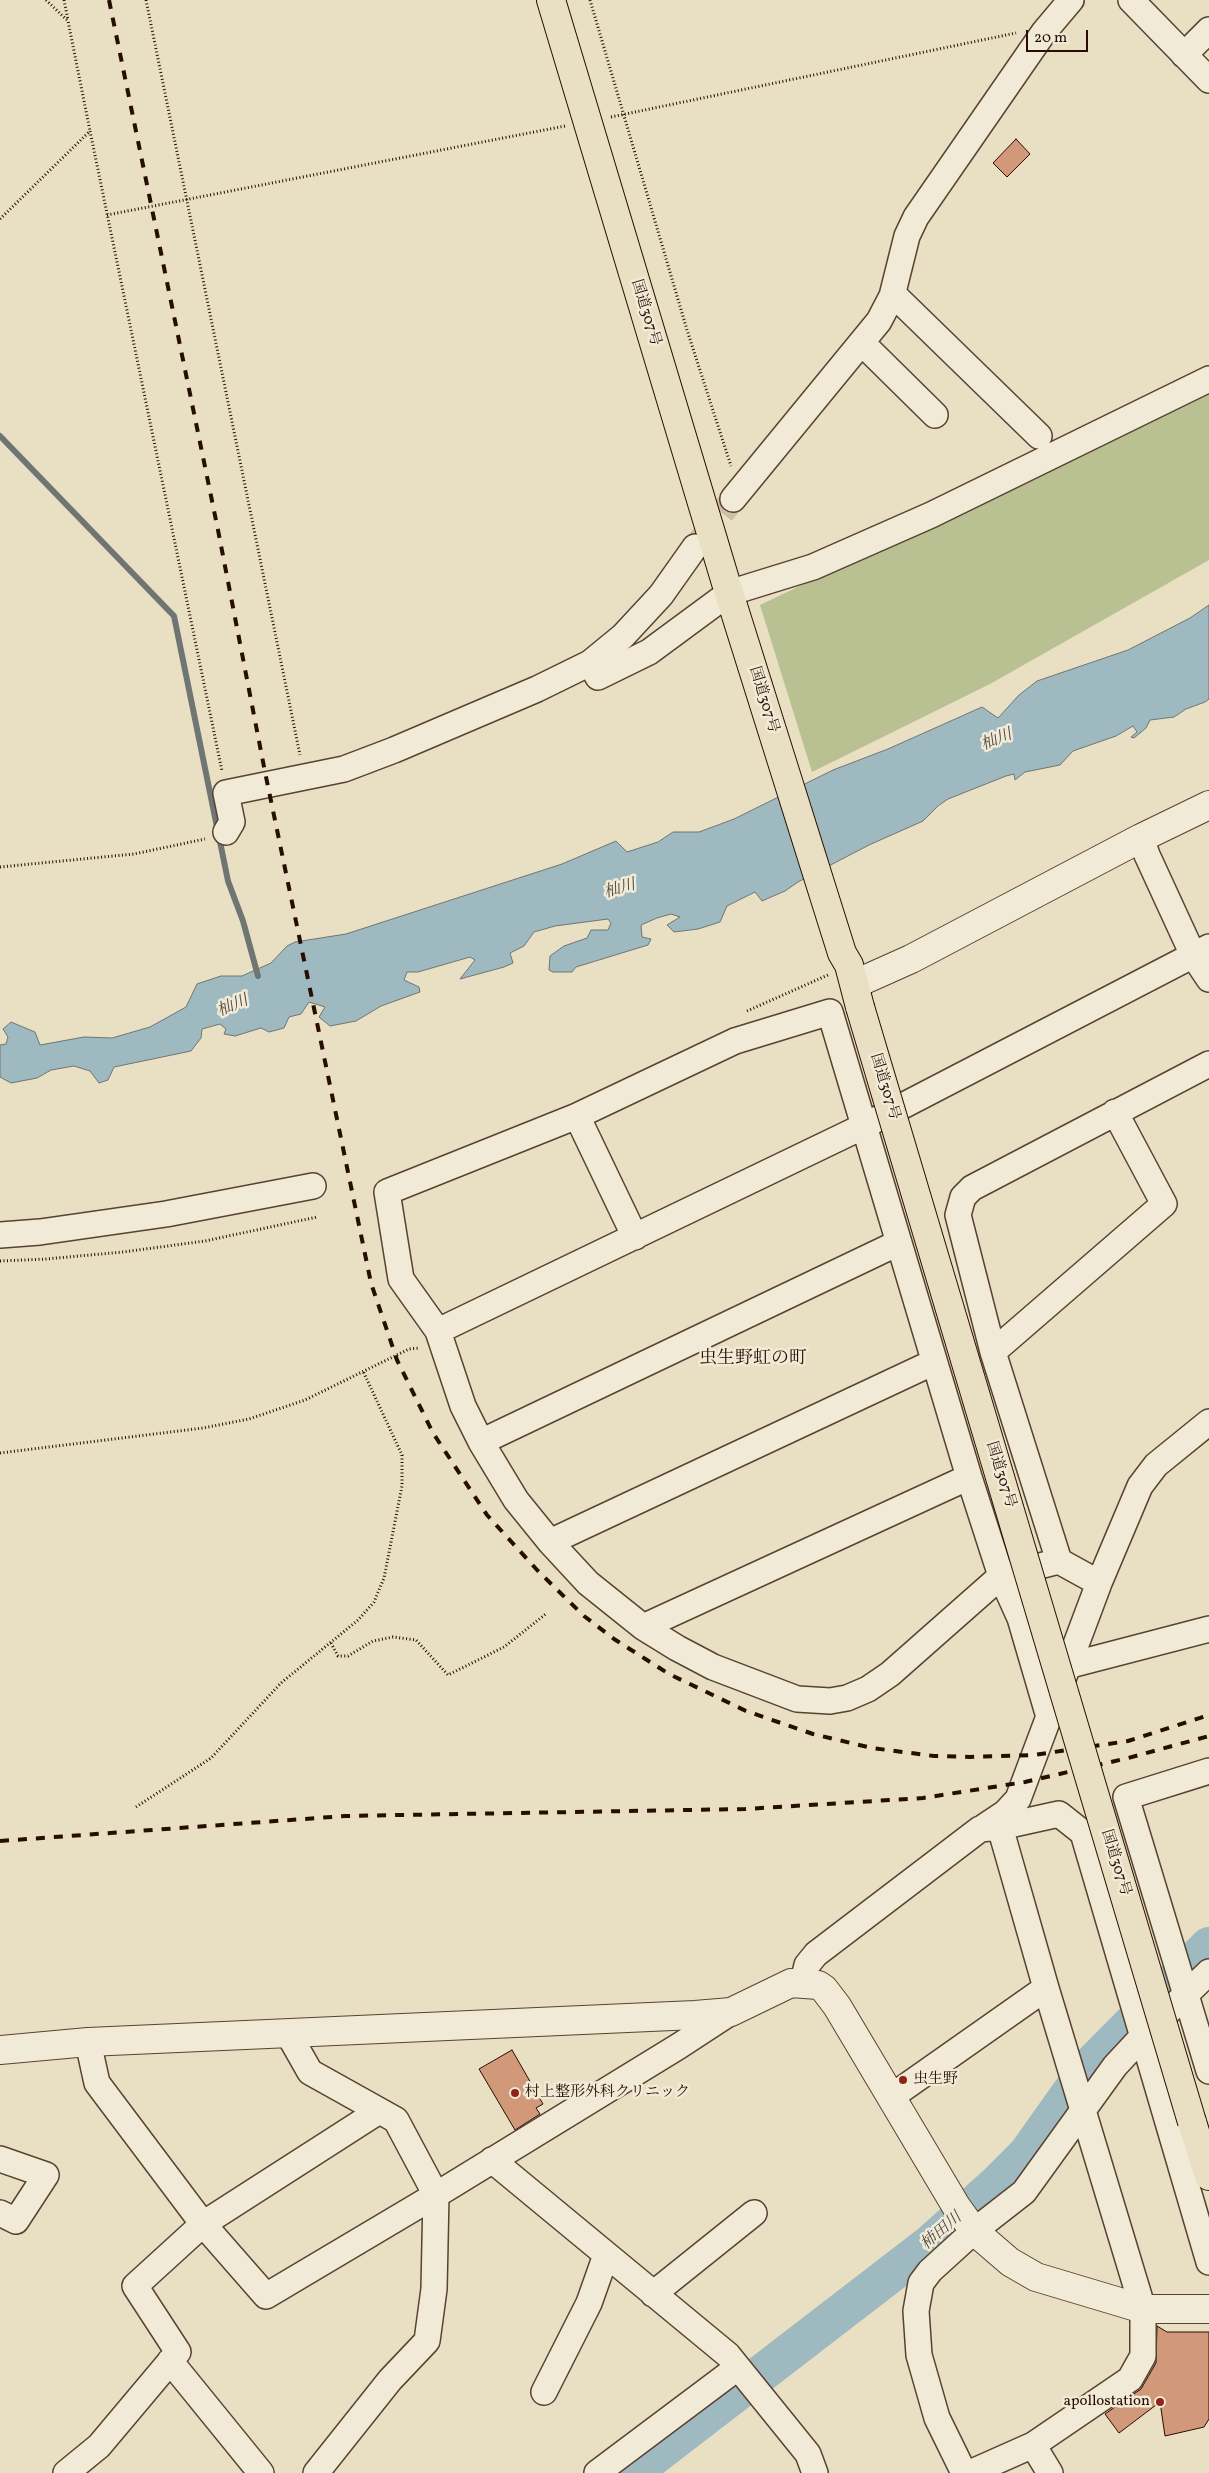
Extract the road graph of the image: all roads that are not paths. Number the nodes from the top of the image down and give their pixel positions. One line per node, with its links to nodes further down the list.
1 (551, 0): 14 (highway, 国道307号)
2 (1072, 0): 7 (street)
3 (1143, 4): 5 (street)
4 (1209, 30): 5 (street)
5 (1184, 55): 6 (street)
6 (1209, 80)
7 (893, 294): 8 (street); 11 (street)
8 (862, 343): 10 (street); 12 (street)
9 (1209, 379): 14 (street)
10 (935, 415)
11 (1038, 436)
12 (736, 495)
13 (695, 547): 15 (street)
14 (732, 603): 15 (street); 21 (highway, 国道307号)
15 (590, 663): 17 (street)
16 (1209, 805): 18 (street)
17 (217, 836)
18 (1141, 838): 19 (street); 21 (street)
19 (1201, 951): 20 (street); 25 (street)
20 (1209, 979)
21 (857, 996): 61 (highway, 国道307号, bridge)
22 (1209, 1064): 23 (street)
23 (1115, 1112): 31 (street); 31 (street)
24 (577, 1116): 25 (street); 28 (street); 30 (street)
25 (864, 1126): 28 (street); 29 (street)
26 (313, 1186): 27 (street)
27 (0, 1235)
28 (635, 1237): 30 (street)
29 (898, 1243): 32 (street); 34 (street)
30 (431, 1340): 34 (street)
31 (993, 1352): 37 (street)
32 (934, 1362): 35 (street); 36 (street)
33 (1209, 1422): 39 (street)
34 (481, 1442): 36 (street)
35 (969, 1478): 38 (street); 40 (street)
36 (550, 1542): 40 (street)
37 (1059, 1561): 38 (street); 39 (street)
38 (1001, 1576): 40 (street); 43 (street)
39 (1099, 1582): 42 (street)
40 (643, 1627)
41 (1209, 1629): 42 (street)
42 (1067, 1666): 43 (street)
43 (1049, 1717): 45 (street)
44 (1209, 1771): 49 (street)
45 (990, 1828): 47 (street); 48 (street); 51 (street)
46 (1209, 1972): 49 (street)
47 (803, 1982): 50 (street); 56 (street)
48 (1046, 1988): 56 (street); 57 (street)
49 (1186, 1993): 51 (street); 55 (street)
50 (731, 2012): 52 (street); 60 (street)
51 (1141, 2033): 57 (street); 68 (street)
52 (289, 2035): 53 (street); 58 (street)
53 (88, 2042): 54 (street); 65 (street)
54 (1, 2054)
55 (1209, 2071)
56 (890, 2097): 66 (street)
57 (1082, 2106): 66 (street); 70 (street)
58 (379, 2110): 62 (street); 65 (street)
59 (0, 2159): 63 (street)
60 (492, 2160): 62 (street); 67 (street)
61 (1209, 2176)
62 (436, 2195): 65 (street); 78 (street)
63 (0, 2213)
64 (754, 2213): 69 (street)
65 (203, 2224): 72 (street)
66 (973, 2229): 70 (street); 81 (street)
67 (606, 2255): 69 (street); 74 (street)
68 (1209, 2262)
69 (653, 2294): 73 (street)
70 (1143, 2308): 71 (street); 75 (street)
71 (1209, 2309)
72 (170, 2361): 76 (street); 77 (street)
73 (737, 2368): 79 (street); 80 (street)
74 (544, 2392)
75 (1033, 2445): 82 (street); 83 (street)
76 (66, 2473)
77 (261, 2473)
78 (316, 2473)
79 (597, 2473)
80 (815, 2473)
81 (964, 2473)
82 (970, 2473)
83 (1050, 2473)

